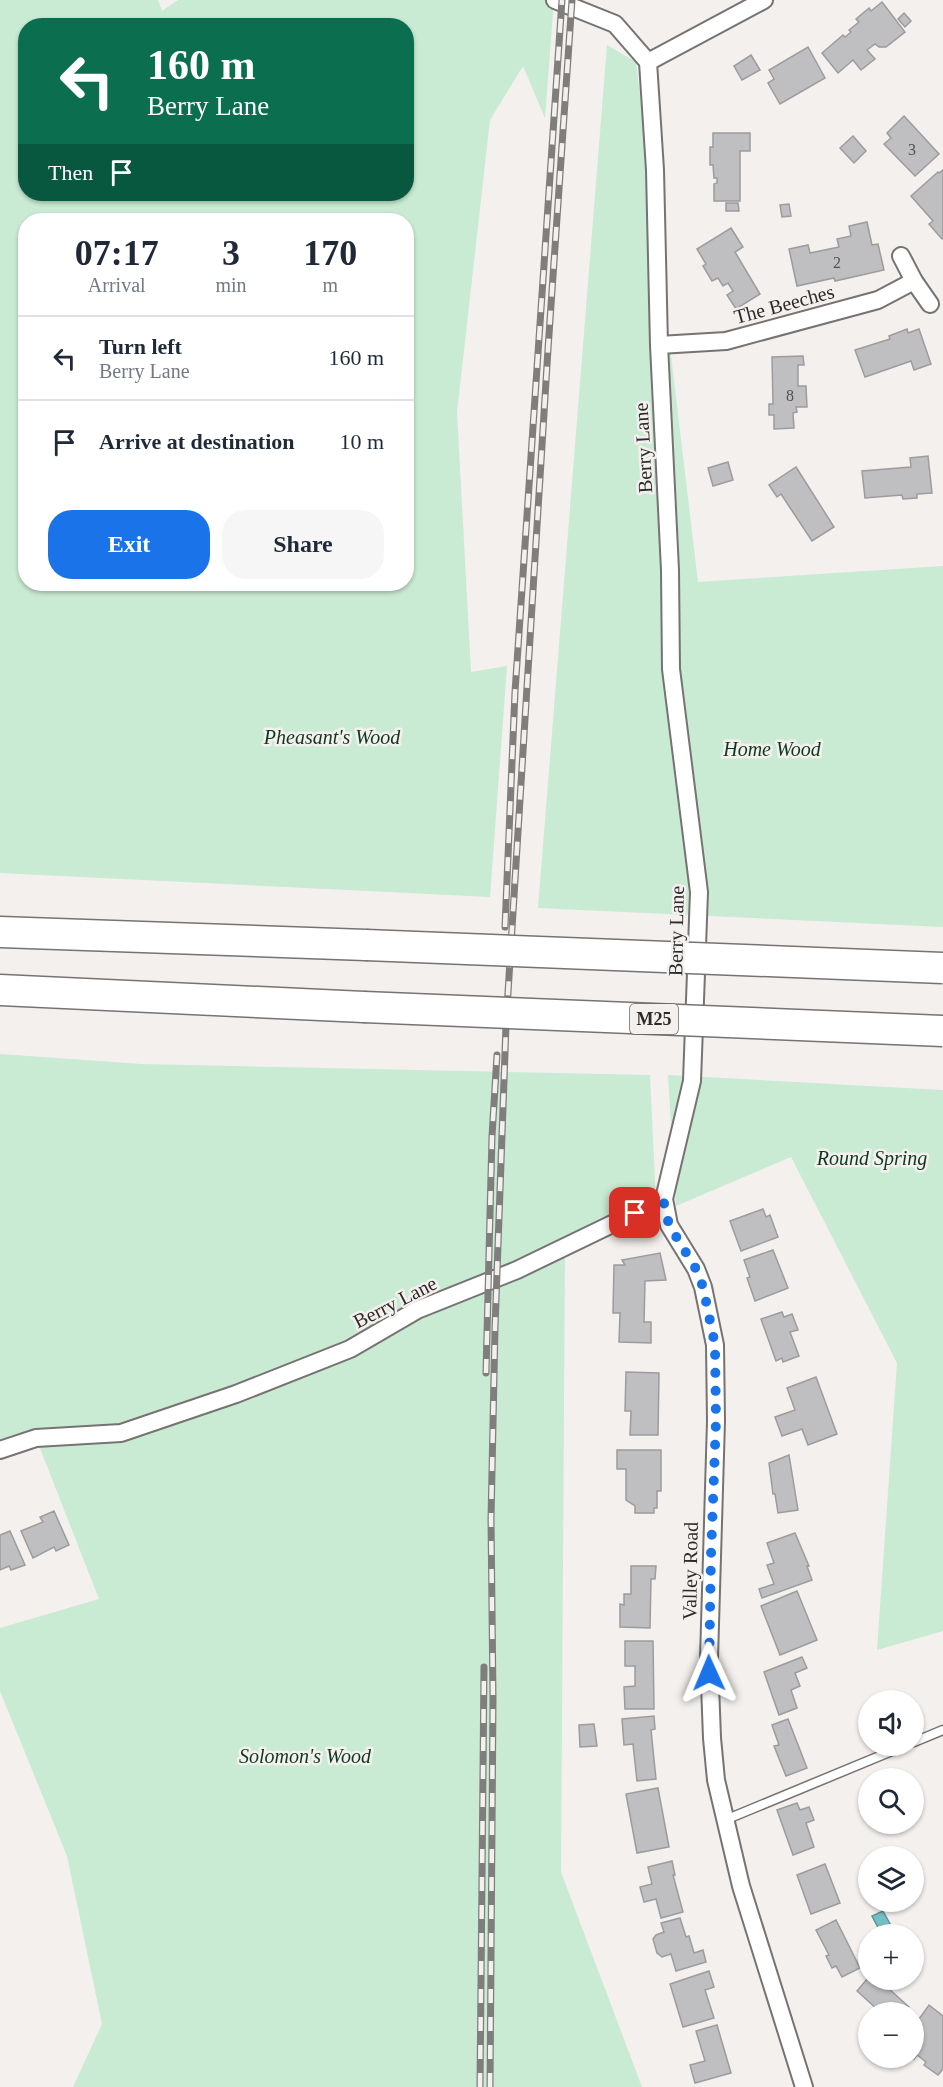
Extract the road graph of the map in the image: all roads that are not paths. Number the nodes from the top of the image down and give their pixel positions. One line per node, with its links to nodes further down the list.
1 (555, 0): 3 (street)
2 (765, 0): 3 (street)
3 (648, 62): 7 (street, Berry Lane)
4 (901, 256): 5 (street)
5 (914, 281): 6 (street); 7 (street, The Beeches)
6 (930, 304)
7 (659, 345): 12 (street, Berry Lane)
8 (0, 932): 9 (highway, bridge)
9 (943, 968)
10 (0, 990): 11 (highway, M25, bridge)
11 (943, 1031)
12 (663, 1199): 13 (street, Berry Lane); 17 (street, Valley Road)
13 (0, 1450)
14 (943, 1730): 15 (lane)
15 (924, 1738)
16 (880, 1756): 17 (lane)
17 (725, 1820): 18 (street, Valley Road)
18 (804, 2087)

